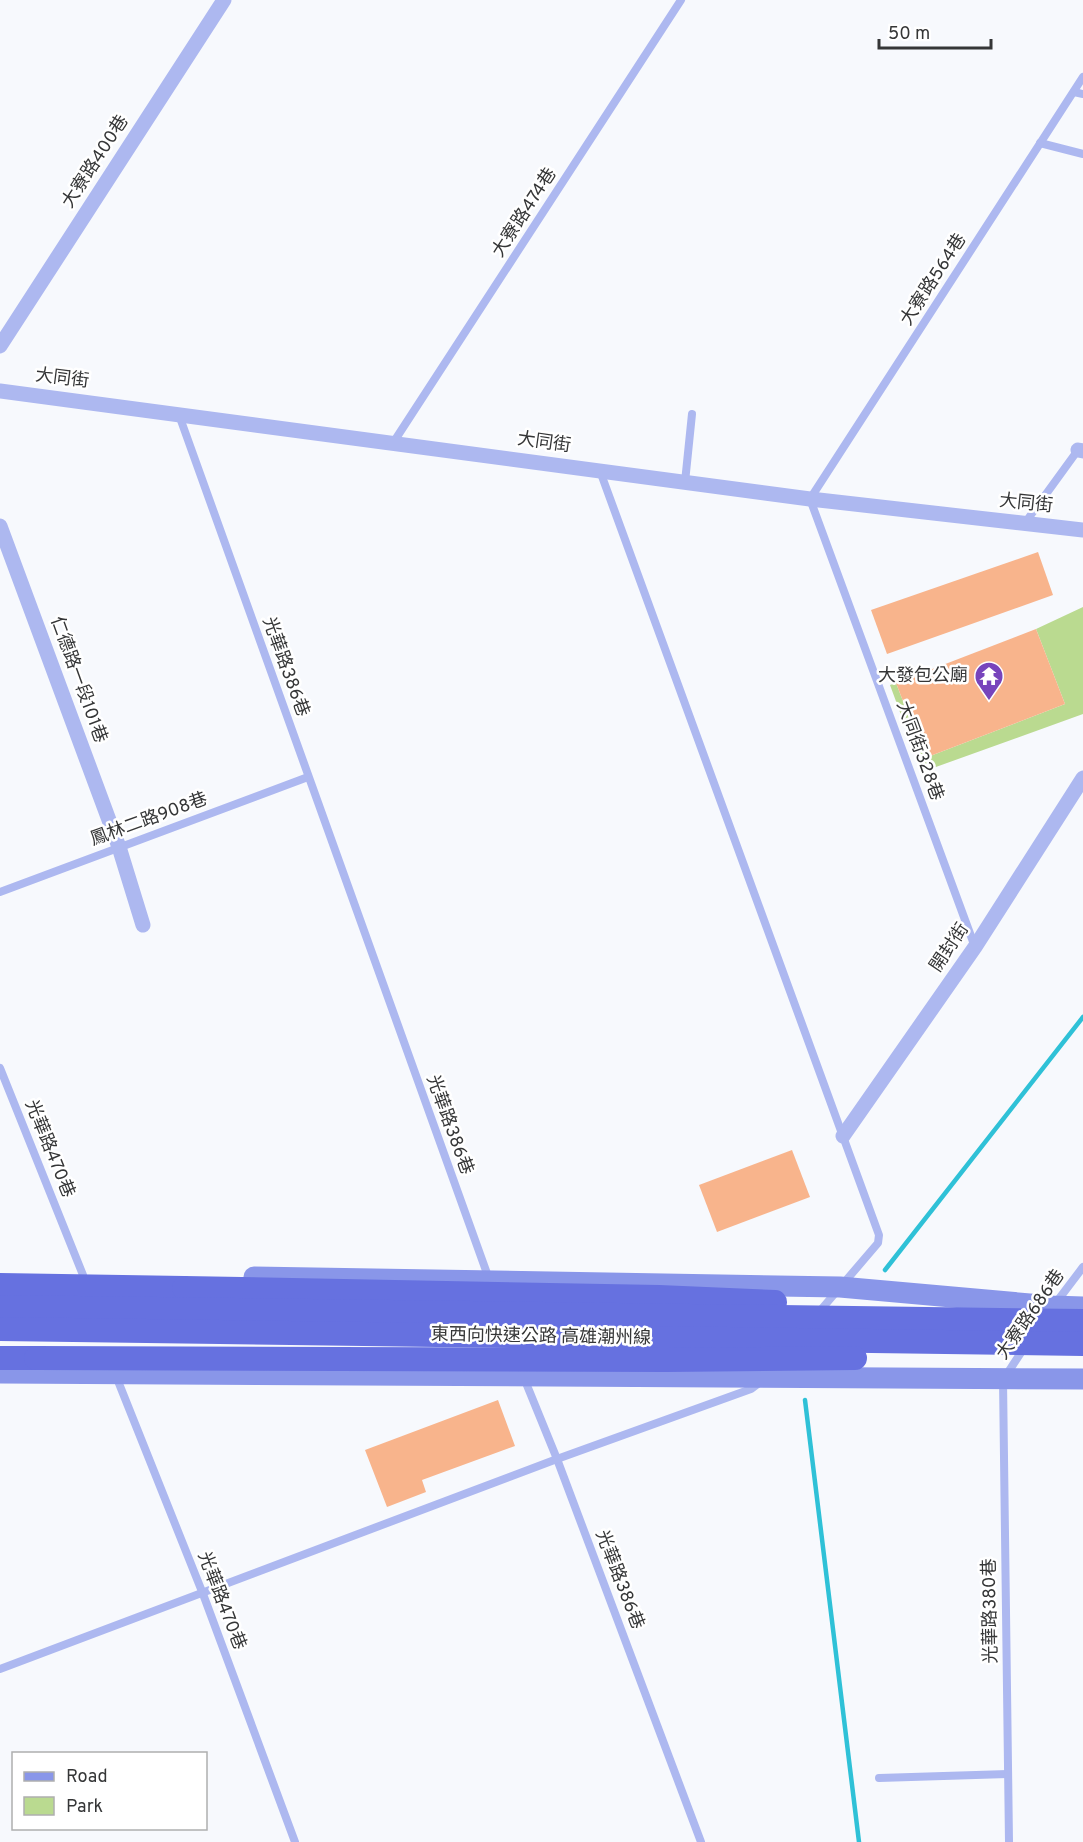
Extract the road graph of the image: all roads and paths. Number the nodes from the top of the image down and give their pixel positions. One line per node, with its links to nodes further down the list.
1 (224, 0): 8 (street, 大寮路400巷)
2 (681, 0): 12 (lane, 大寮路474巷)
3 (1083, 77): 4 (lane, 大寮路564巷)
4 (1074, 92): 5 (lane); 6 (lane, 大寮路564巷)
5 (1083, 94)
6 (1040, 142): 7 (lane); 16 (lane, 大寮路564巷)
7 (1083, 154)
8 (0, 346)
9 (0, 391): 10 (street, 大同街)
10 (179, 414): 12 (street, 大同街); 20 (lane, 光華路386巷)
11 (692, 414): 15 (lane)
12 (393, 442): 14 (street, 大同街)
13 (1081, 451): 17 (lane)
14 (599, 470): 15 (street, 大同街); 27 (lane)
15 (685, 482): 16 (street, 大同街)
16 (810, 499): 17 (street, 大同街); 25 (lane, 大同街328巷)
17 (1025, 523): 19 (street, 大同街)
18 (0, 525): 22 (street, 仁德路一段101巷)
19 (1083, 530)
20 (308, 777): 22 (lane, 鳳林二路908巷); 31 (lane, 光華路386巷)
21 (1083, 778): 25 (street, 開封街)
22 (119, 847): 23 (lane, 鳳林二路908巷); 24 (street, 仁德路一段101巷)
23 (0, 892)
24 (143, 925)
25 (975, 946): 27 (street, 開封街)
26 (0, 1068): 30 (lane, 光華路470巷)
27 (843, 1136): 33 (lane)
28 (1083, 1267): 36 (lane, 大寮路686巷)
29 (0, 1274): 30 (main road)
30 (83, 1275): 31 (main road)
31 (489, 1281): 33 (main road); 41 (lane, 光華路386巷)
32 (0, 1285): 36 (highway, bridge)
33 (840, 1287): 36 (main road); 38 (lane)
34 (0, 1307): 36 (highway, 東西向快速公路 高雄潮州線, bridge)
35 (1083, 1307): 36 (main road)
36 (1049, 1313): 37 (highway, 東西向快速公路 高雄潮州線, bridge); 51 (lane, 大寮路686巷)
37 (1083, 1321)
38 (811, 1323)
39 (0, 1329): 42 (highway, 東西向快速公路 高雄潮州線, bridge)
40 (804, 1332): 49 (lane)
41 (512, 1343)
42 (1083, 1344)
43 (515, 1354): 48 (lane, 光華路386巷)
44 (1083, 1354): 45 (highway, bridge)
45 (0, 1358)
46 (0, 1372): 47 (main road)
47 (115, 1373): 48 (main road); 53 (lane, 光華路470巷)
48 (523, 1375): 49 (main road); 52 (lane, 光華路386巷)
49 (768, 1376): 51 (main road); 52 (lane)
50 (1083, 1379): 51 (main road)
51 (1003, 1380): 55 (lane, 光華路380巷)
52 (557, 1459): 53 (lane); 58 (lane, 光華路386巷)
53 (203, 1594): 54 (lane); 57 (lane, 光華路470巷)
54 (0, 1669)
55 (1008, 1774): 56 (lane); 59 (lane, 光華路380巷)
56 (879, 1778)
57 (295, 1842)
58 (701, 1842)
59 (1009, 1842)

